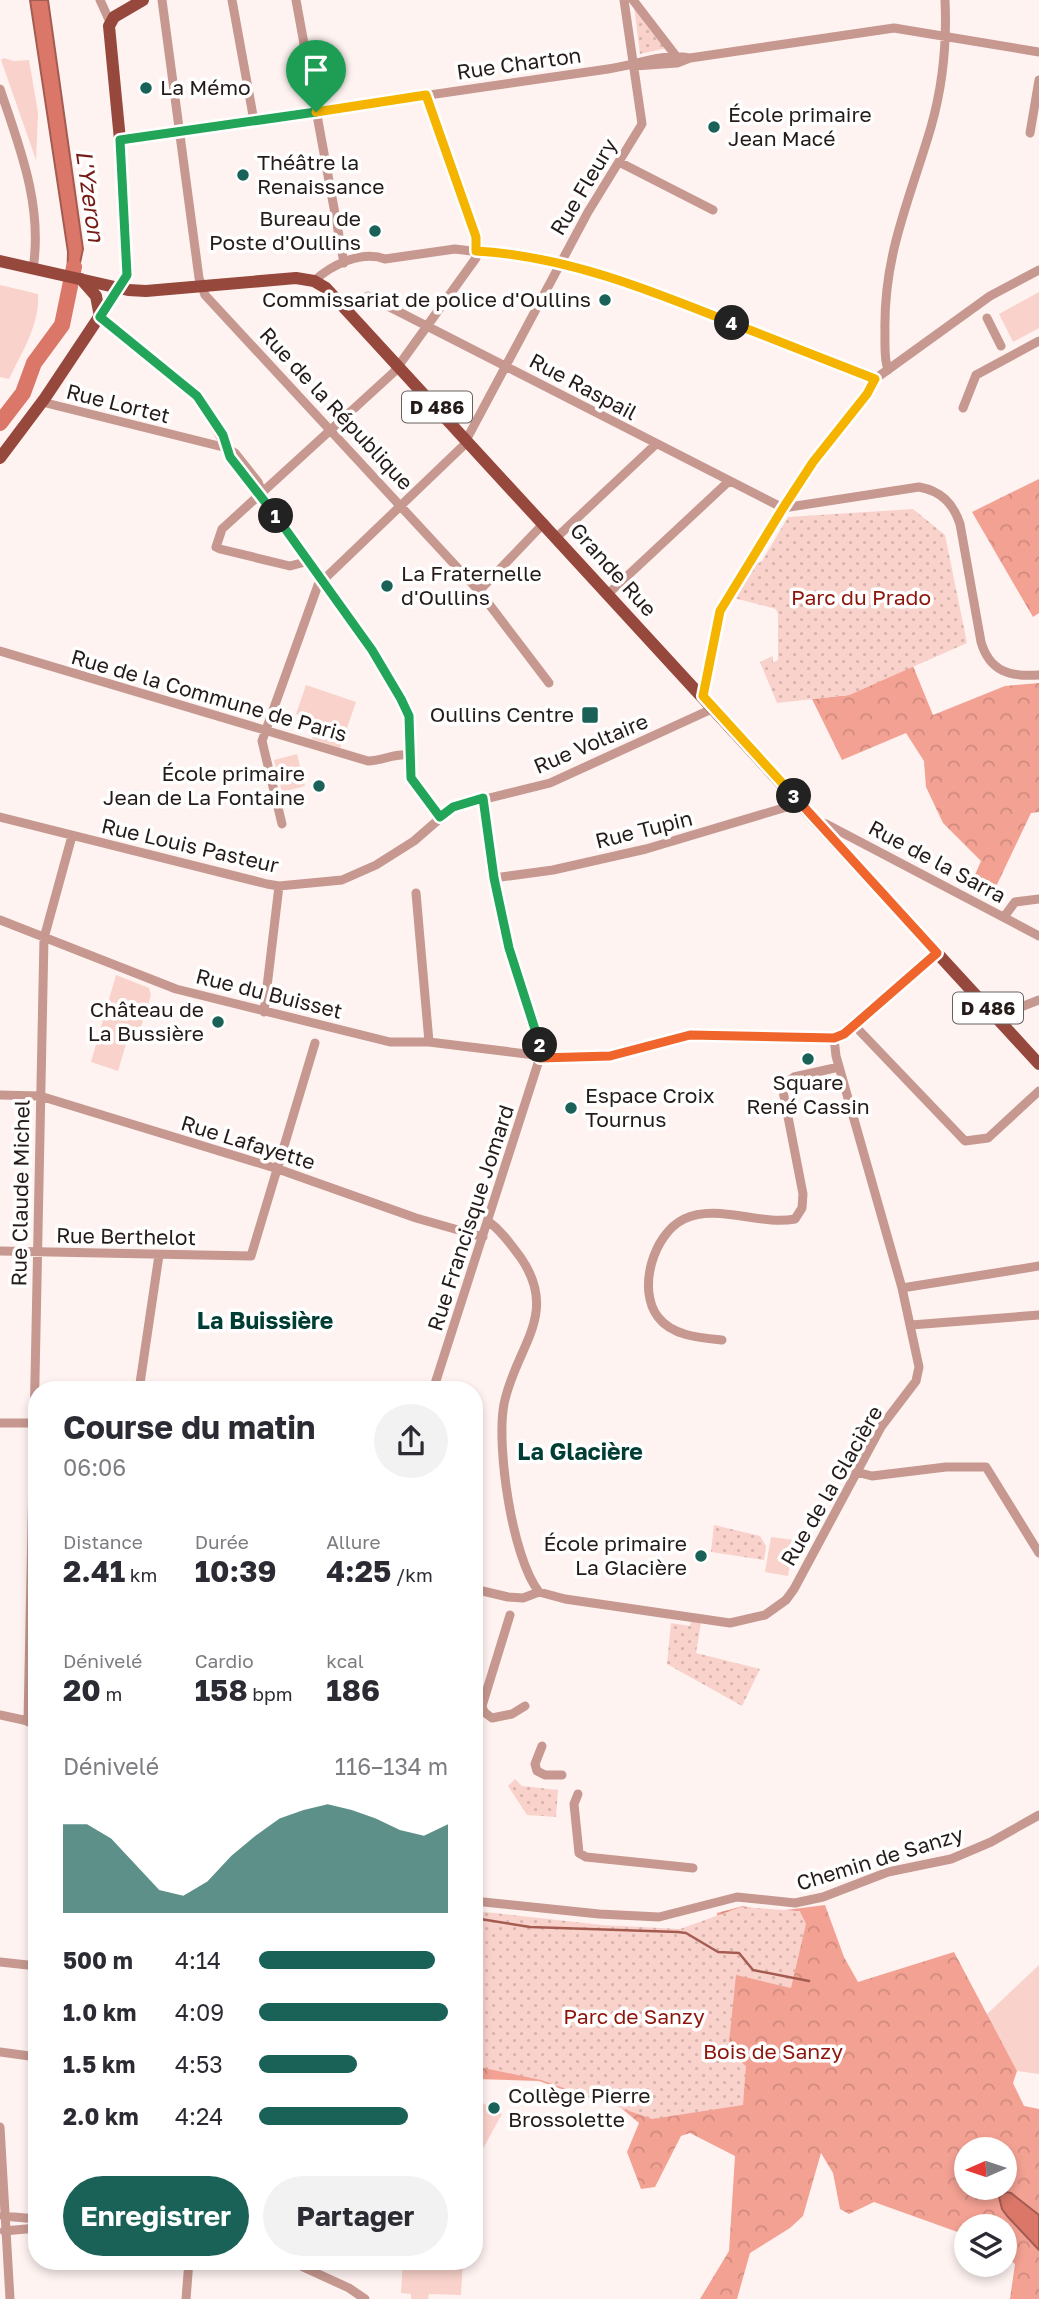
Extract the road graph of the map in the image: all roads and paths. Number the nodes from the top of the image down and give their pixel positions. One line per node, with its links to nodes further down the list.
1 (100, 0): 9 (street)
2 (143, 0): 9 (main road)
3 (162, 0): 20 (street, Rue de la République)
4 (232, 0): 19 (street)
5 (296, 0): 18 (street)
6 (624, 0): 14 (street, Rue Fleury)
7 (633, 0): 12 (street)
8 (945, 0): 10 (street)
9 (109, 26): 22 (main road)
10 (946, 37): 11 (street, Rue Charton); 13 (street, Rue Charton); 43 (street)
11 (1039, 52)
12 (676, 55): 13 (street, Rue Charton); 14 (street, Rue Charton)
13 (690, 58): 14 (street, Rue Charton)
14 (633, 65): 17 (street, Rue Charton); 23 (street, Rue Fleury)
15 (1039, 80): 21 (street)
16 (0, 89): 29 (street)
17 (426, 95): 18 (street, Rue Charton); 25 (street)
18 (316, 112): 19 (street, Rue Charton); 28 (street)
19 (254, 121): 20 (street, Rue Charton)
20 (179, 130): 22 (street, Rue Charton); 32 (street, Rue de la République)
21 (1030, 134)
22 (120, 140): 33 (main road)
23 (619, 162): 24 (street); 27 (street, Rue Fleury)
24 (713, 210)
25 (476, 251): 27 (street); 28 (street); 38 (street)
26 (0, 261): 29 (main road)
27 (560, 262): 42 (street, Rue Fleury); 44 (street)
28 (344, 263): 31 (street)
29 (33, 269): 34 (main road)
30 (1039, 270): 43 (street)
31 (314, 281): 32 (main road); 41 (main road, Grande Rue / D 486)
32 (202, 286): 33 (main road); 47 (street, Rue de la République)
33 (121, 288): 34 (main road); 36 (main road)
34 (97, 289): 36 (main road)
35 (368, 296): 38 (street, Rue Raspail)
36 (100, 317): 45 (main road); 50 (street)
37 (987, 318): 40 (street)
38 (428, 326): 41 (street); 42 (street, Rue Raspail)
39 (1039, 341): 40 (street)
40 (1005, 351): 46 (street)
41 (399, 365): 47 (street); 48 (main road, Grande Rue / D 486)
42 (504, 366): 48 (street, Rue Fleury); 49 (street, Rue Raspail)
43 (888, 370): 44 (street)
44 (875, 379): 53 (street)
45 (42, 402): 50 (street, Rue Lortet); 51 (main road)
46 (963, 408)
47 (331, 430): 54 (street); 56 (street, Rue de la République)
48 (466, 438): 56 (street, Rue Fleury); 58 (main road, Grande Rue / D 486)
49 (655, 445): 52 (street, Rue Raspail); 59 (street)
50 (229, 450): 54 (street)
51 (0, 458)
52 (728, 482): 57 (street, Rue Raspail); 63 (street)
53 (797, 488): 55 (street); 57 (street)
54 (260, 492): 60 (street); 60 (street)
55 (813, 503): 57 (street); 65 (street)
56 (402, 506): 61 (street, Rue Fleury); 62 (street, Rue de la République)
57 (783, 508): 67 (street)
58 (544, 523): 59 (main road, Grande Rue / D 486); 62 (street)
59 (557, 537): 63 (main road, Grande Rue / D 486)
60 (309, 561): 61 (street)
61 (323, 581): 69 (street, Rue Fleury); 70 (street)
62 (479, 591): 66 (street, Rue de la République)
63 (609, 593): 67 (main road, Grande Rue / D 486)
64 (0, 651): 69 (street, Rue de la Commune de Paris)
65 (1039, 675)
66 (549, 683)
67 (703, 696): 68 (main road, Grande Rue / D 486)
68 (714, 708): 71 (street, Rue Voltaire); 72 (main road, Grande Rue / D 486)
69 (265, 732): 70 (street, Rue de la Commune de Paris); 76 (street)
70 (409, 755): 74 (street)
71 (483, 798): 74 (street, Rue Voltaire); 78 (street)
72 (800, 803): 75 (main road, Grande Rue / D 486); 78 (street, Rue Tupin)
73 (0, 817): 77 (street, Rue Louis Pasteur)
74 (440, 817): 79 (street, Rue Louis Pasteur)
75 (817, 822): 82 (street, Rue de la Sarra); 86 (main road, Grande Rue / D 486)
76 (282, 824)
77 (72, 836): 79 (street, Rue Louis Pasteur); 85 (street, Rue Claude Michel)
78 (494, 878): 94 (street)
79 (279, 886): 88 (street)
80 (416, 893): 92 (street)
81 (1039, 900): 82 (street)
82 (1004, 917): 84 (street, Rue de la Sarra)
83 (0, 920): 85 (street, Rue du Buisset)
84 (1039, 936)
85 (44, 938): 88 (street, Rue du Buisset); 99 (street, Rue Claude Michel)
86 (937, 953): 89 (main road, Grande Rue / D 486); 90 (street)
87 (1039, 1000): 89 (street)
88 (264, 1012): 92 (street, Rue du Buisset)
89 (999, 1020): 95 (main road, Grande Rue / D 486)
90 (854, 1025): 91 (street); 97 (street)
91 (834, 1038): 94 (street, Rue du Buisset); 96 (street, Rue de la Glacière)
92 (429, 1042): 94 (street, Rue du Buisset)
93 (315, 1043): 100 (street)
94 (540, 1058): 101 (street, Rue Francisque Jomard)
95 (1039, 1064)
96 (839, 1068): 107 (street, Rue de la Glacière); 110 (street)
97 (1039, 1091)
98 (0, 1095): 99 (street, Rue Lafayette)
99 (40, 1096): 100 (street, Rue Lafayette); 104 (street, Rue Claude Michel)
100 (278, 1169): 102 (street, Rue Lafayette); 105 (street, Rue Berthelot)
101 (489, 1222): 102 (street, Rue Francisque Jomard); 119 (street)
102 (483, 1237): 113 (street, Rue Francisque Jomard)
103 (0, 1251): 104 (street, Rue Berthelot)
104 (37, 1252): 105 (street, Rue Berthelot); 111 (street, Rue Claude Michel)
105 (159, 1255): 112 (street)
106 (1039, 1266): 107 (street)
107 (902, 1288): 109 (street, Rue de la Glacière)
108 (1039, 1315): 109 (street)
109 (911, 1325): 116 (street, Rue de la Glacière)
110 (722, 1339)
111 (35, 1381)
112 (140, 1381)
113 (436, 1381)
114 (0, 1423): 115 (street)
115 (28, 1423)
116 (856, 1472): 117 (street); 119 (street, Rue de la Glacière)
117 (1039, 1553)
118 (483, 1592): 119 (street, Rue de la Glacière)
119 (539, 1592)
120 (510, 1615): 121 (street)
121 (483, 1703)
122 (525, 1706): 123 (street)
123 (483, 1709)
124 (0, 1715): 125 (street)
125 (28, 1722)
126 (542, 1746): 127 (street)
127 (562, 1775)
128 (578, 1794): 130 (street)
129 (1039, 1815): 131 (street, Chemin de Sanzy)
130 (693, 1868)
131 (483, 1902)
132 (0, 1962): 133 (street)
133 (28, 1965)
134 (0, 2052): 135 (street)
135 (28, 2056)
136 (0, 2127): 137 (street)
137 (4, 2216): 138 (street); 140 (street)
138 (28, 2218)
139 (28, 2229): 140 (street)
140 (4, 2231): 143 (street)
141 (188, 2270): 144 (street)
142 (310, 2270): 145 (street)
143 (10, 2299)
144 (186, 2299)
145 (365, 2299)

